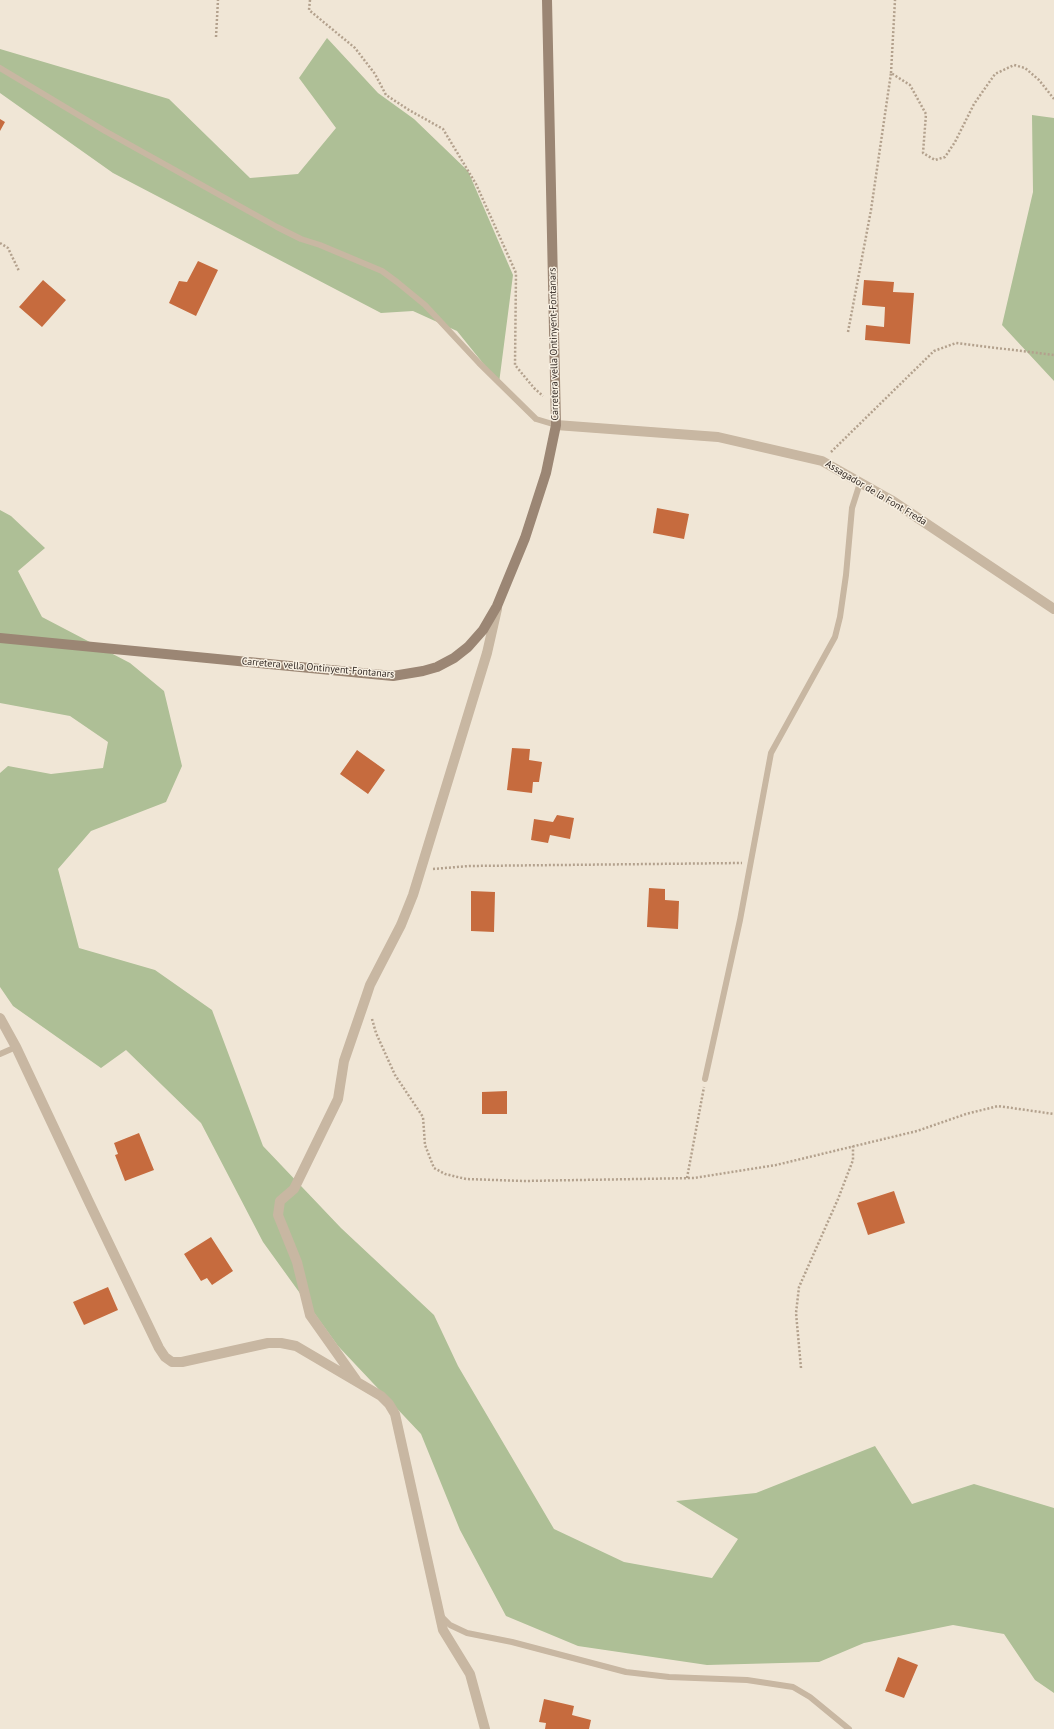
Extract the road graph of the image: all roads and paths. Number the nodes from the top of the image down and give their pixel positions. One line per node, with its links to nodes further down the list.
1 (218, 0): 5 (path)
2 (310, 0): 13 (path)
3 (547, 0): 13 (street, Carretera vella Ontinyent-Fontanars)
4 (895, 0): 7 (path)
5 (216, 37)
6 (0, 68): 14 (lane)
7 (891, 73): 8 (path); 11 (path)
8 (1054, 99)
9 (0, 243): 10 (path)
10 (19, 271)
11 (848, 332)
12 (1054, 355): 15 (path)
13 (555, 406): 14 (street, Carretera vella Ontinyent-Fontanars)
14 (556, 425): 15 (street, Assagador de la Font Freda); 17 (street, Carretera vella Ontinyent-Fontanars)
15 (822, 461): 16 (street, Assagador de la Font Freda)
16 (860, 483): 18 (street, Assagador de la Font Freda); 20 (lane)
17 (497, 606): 19 (street, Carretera vella Ontinyent-Fontanars); 21 (street)
18 (1054, 609)
19 (0, 638)
20 (750, 863): 21 (path); 26 (lane)
21 (420, 870): 22 (street)
22 (366, 998): 29 (path); 31 (street)
23 (0, 1018): 24 (street)
24 (16, 1047): 25 (lane); 31 (street)
25 (0, 1054)
26 (705, 1079): 29 (path)
27 (1054, 1114): 28 (path)
28 (853, 1146): 29 (path); 30 (path)
29 (687, 1178)
30 (801, 1368)
31 (358, 1383): 32 (street)
32 (438, 1613): 33 (street); 34 (lane)
33 (484, 1729)
34 (849, 1729)

